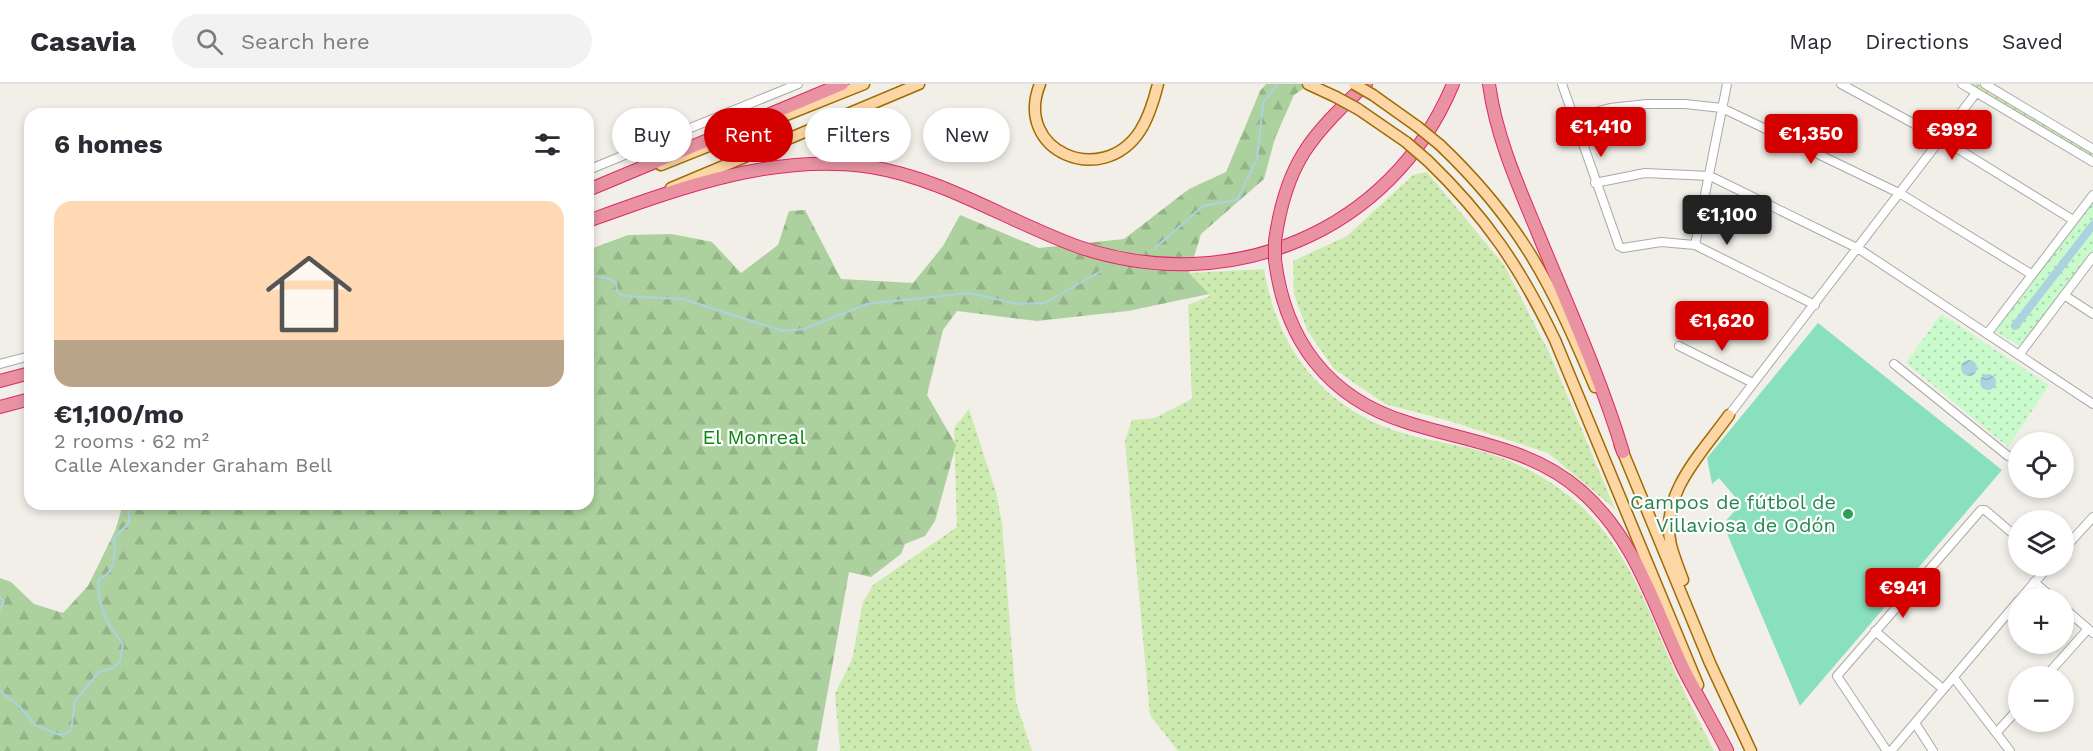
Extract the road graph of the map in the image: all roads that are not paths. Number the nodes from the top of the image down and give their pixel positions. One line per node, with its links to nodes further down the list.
1 (798, 84): 23 (street)
2 (842, 84): 25 (highway)
3 (864, 84): 25 (main road)
4 (919, 84): 30 (main road)
5 (1040, 84): 6 (main road)
6 (1158, 84)
7 (1308, 84): 73 (main road, bridge)
8 (1354, 84): 53 (main road, bridge)
9 (1366, 84): 73 (highway, bridge)
10 (1453, 84): 30 (highway)
11 (1489, 84): 53 (highway)
12 (1562, 84): 19 (street)
13 (1727, 84): 18 (street)
14 (1841, 84): 20 (street)
15 (1962, 84): 17 (street)
16 (1986, 84): 21 (street)
17 (1977, 93): 20 (street); 22 (street)
18 (1722, 108): 19 (street); 24 (street); 28 (street)
19 (1574, 118): 26 (street)
20 (1942, 139): 28 (street); 32 (street)
21 (2093, 149)
22 (2090, 161)
23 (594, 168)
24 (1710, 176): 26 (street); 33 (street); 34 (street)
25 (609, 182): 27 (highway)
26 (1595, 183): 33 (street)
27 (594, 188)
28 (1901, 194): 34 (street); 36 (street)
29 (2093, 195): 32 (street)
30 (644, 201): 31 (highway)
31 (594, 219)
32 (2073, 220): 36 (street)
33 (1695, 245): 38 (street)
34 (1859, 249): 38 (street); 40 (street)
35 (2093, 257): 37 (street)
36 (2031, 274): 40 (street)
37 (2064, 295): 39 (street); 42 (street)
38 (1815, 305): 48 (street)
39 (2093, 314)
40 (1987, 333): 42 (street)
41 (1679, 346): 48 (street)
42 (2019, 355): 50 (street)
43 (24, 358): 44 (street)
44 (0, 364)
45 (1894, 364): 54 (street)
46 (24, 375): 47 (highway)
47 (0, 381)
48 (1754, 383): 52 (street)
49 (24, 401): 51 (highway)
50 (2093, 404)
51 (0, 407)
52 (1730, 415): 66 (main road)
53 (1623, 452): 66 (main road)
54 (2008, 456)
55 (2093, 517): 57 (street)
56 (2008, 529): 64 (street)
57 (2074, 538)
58 (2040, 576): 59 (street)
59 (2034, 582): 60 (street); 61 (street)
60 (2029, 588)
61 (2041, 588)
62 (2008, 613): 68 (street)
63 (2074, 617): 65 (street)
64 (1875, 631): 69 (street); 75 (street)
65 (2091, 631): 67 (street)
66 (1710, 663): 74 (main road)
67 (2056, 666)
68 (1954, 678): 69 (street); 72 (street)
69 (1943, 689): 71 (street)
70 (2008, 720): 72 (street)
71 (1915, 723): 75 (street); 76 (street)
72 (1997, 732): 77 (street)
73 (1727, 751)
74 (1751, 751)
75 (1889, 751)
76 (1933, 751)
77 (2010, 751)

